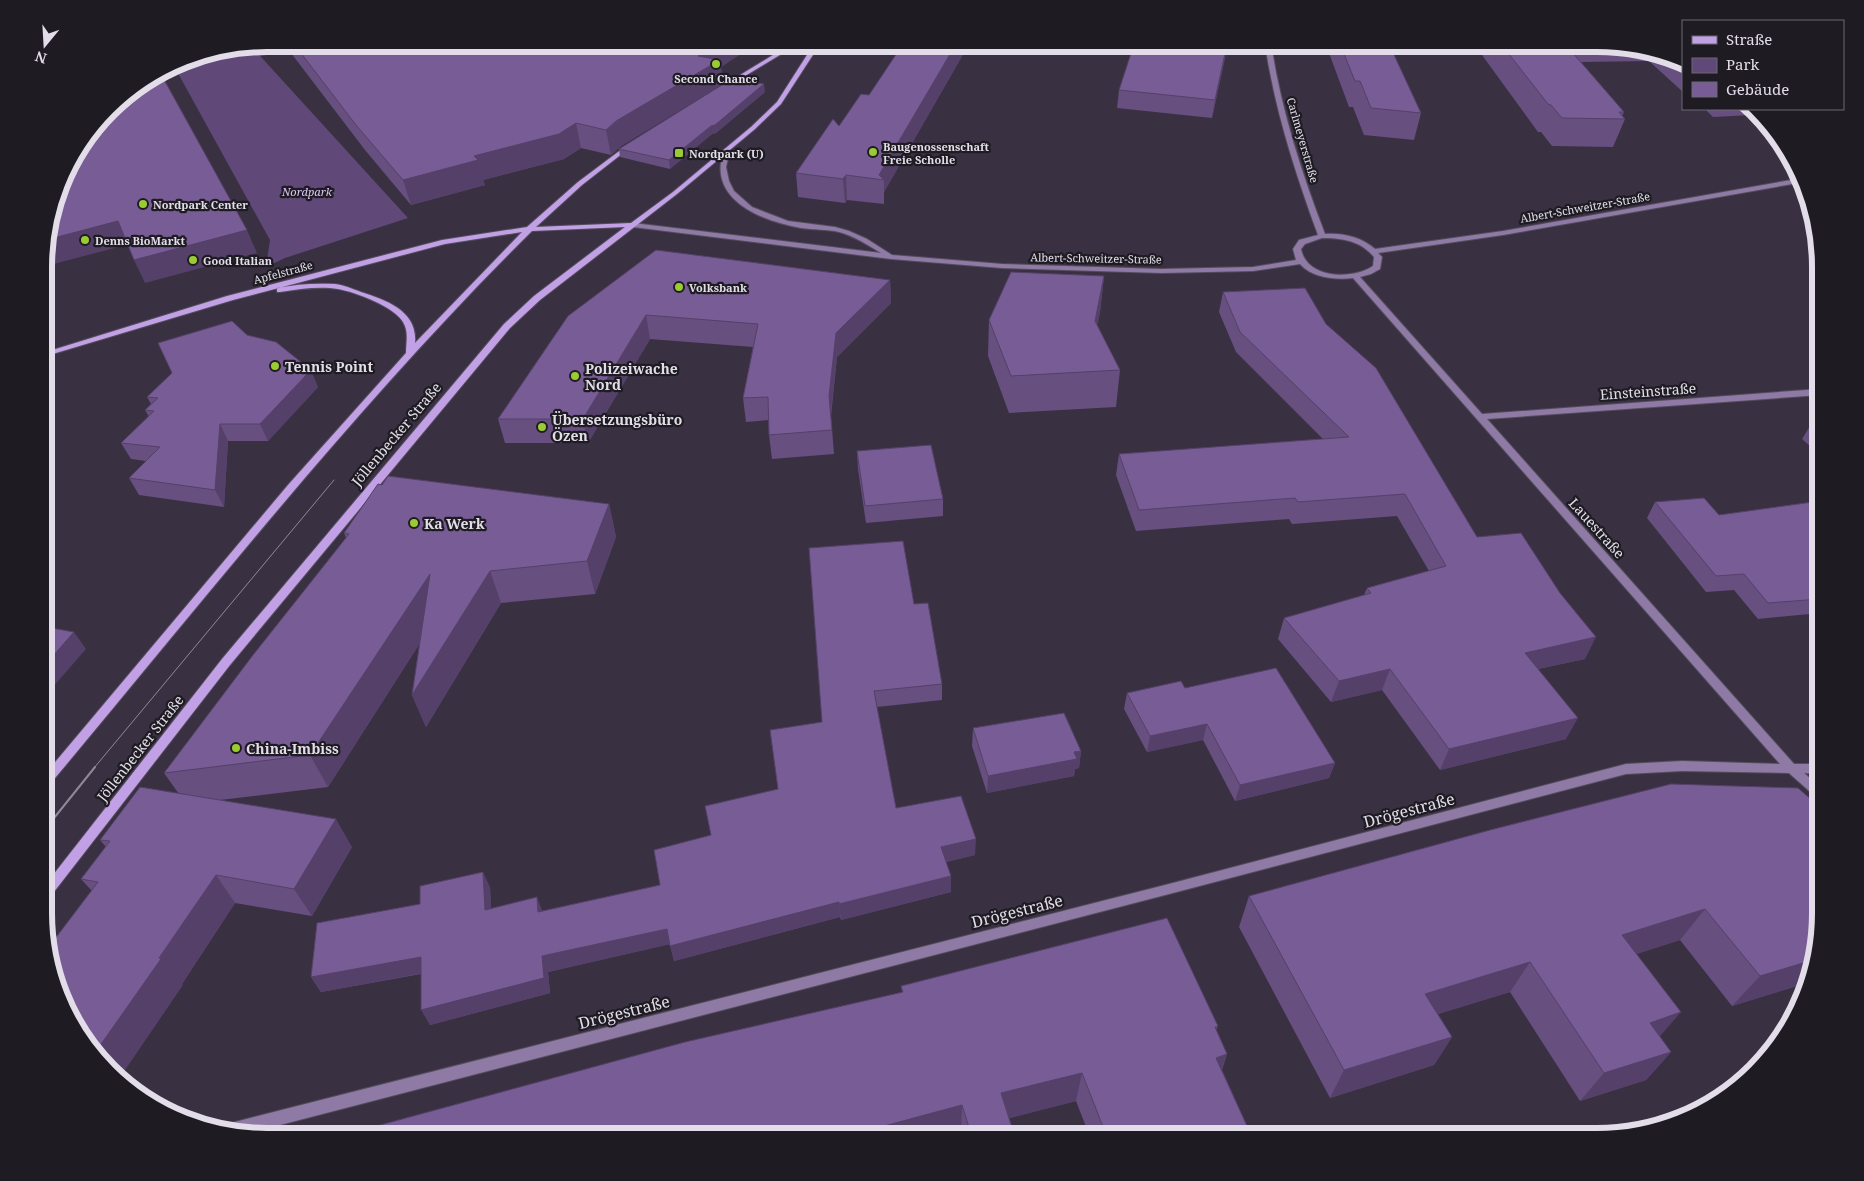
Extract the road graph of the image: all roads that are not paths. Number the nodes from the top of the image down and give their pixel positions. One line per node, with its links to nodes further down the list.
1 (781, 52): 4 (main road)
2 (813, 52): 6 (main road, Jöllenbecker Straße)
3 (1269, 52): 10 (street, Carlmeyerstraße)
4 (720, 88)
5 (637, 140): 9 (main road)
6 (727, 150): 8 (main road, Jöllenbecker Straße); 12 (street, Albert-Schweitzer-Straße)
7 (1793, 182): 11 (street, Albert-Schweitzer-Straße)
8 (633, 225): 9 (main road, Apfelstraße); 12 (street, Albert-Schweitzer-Straße); 24 (main road, Jöllenbecker Straße)
9 (530, 229): 15 (main road, Apfelstraße); 17 (main road)
10 (1322, 236): 11 (street); 13 (street)
11 (1374, 251): 14 (street)
12 (890, 257): 13 (street, Albert-Schweitzer-Straße)
13 (1302, 262): 14 (street)
14 (1356, 277): 19 (street, Lauestraße)
15 (230, 298): 16 (main road, Apfelstraße); 17 (main road)
16 (52, 352)
17 (410, 352): 22 (main road)
18 (1812, 393): 19 (street, Einsteinstraße)
19 (1479, 417): 20 (street, Lauestraße)
20 (1792, 768): 21 (street, Drögestraße); 23 (street, Lauestraße); 25 (street, Drögestraße)
21 (1812, 769)
22 (52, 774)
23 (1812, 787)
24 (52, 885)
25 (242, 1127)

